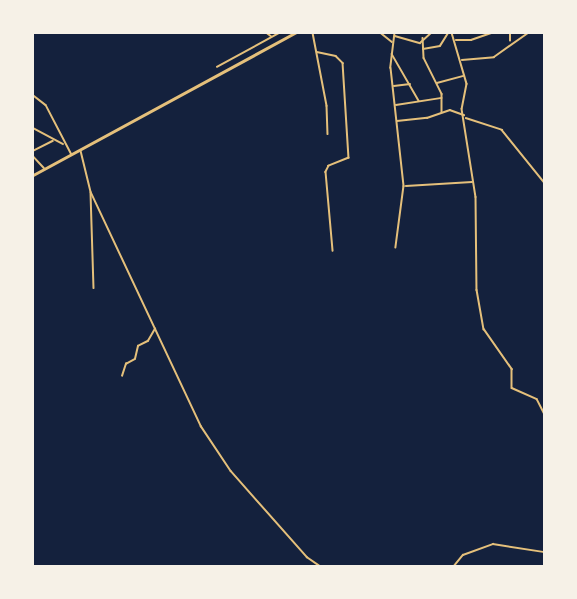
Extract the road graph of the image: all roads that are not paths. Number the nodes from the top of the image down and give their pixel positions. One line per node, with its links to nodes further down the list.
1 (267, 33): 12 (street)
2 (279, 33): 12 (street)
3 (295, 33): 37 (highway)
4 (313, 33): 18 (street)
5 (381, 33): 15 (street)
6 (431, 33): 13 (street)
7 (450, 33): 14 (street); 17 (street)
8 (491, 33): 14 (street)
9 (510, 33): 16 (street)
10 (528, 33): 16 (street)
11 (394, 35): 13 (street); 15 (street)
12 (272, 37): 21 (street)
13 (423, 38): 17 (street)
14 (456, 40): 20 (street)
15 (393, 42): 19 (street)
16 (510, 43): 20 (street)
17 (423, 49): 24 (street)
18 (317, 52): 34 (street); 48 (street)
19 (391, 54): 23 (street); 25 (street)
20 (461, 60): 22 (street)
21 (217, 67)
22 (465, 75): 24 (street); 31 (street)
23 (410, 84): 25 (street); 28 (street)
24 (436, 84): 27 (street)
25 (393, 86): 29 (street)
26 (33, 95): 36 (street)
27 (442, 98): 28 (street); 30 (street)
28 (419, 101): 29 (street)
29 (395, 105): 32 (street)
30 (442, 112): 31 (street); 32 (street)
31 (465, 117): 43 (street); 44 (street)
32 (396, 121): 45 (street)
33 (33, 128): 35 (street)
34 (328, 134)
35 (53, 141): 36 (street); 38 (street)
36 (65, 144): 39 (street)
37 (80, 150): 39 (highway); 46 (street)
38 (33, 151)
39 (72, 155): 41 (highway)
40 (33, 156): 41 (street)
41 (45, 169): 42 (highway)
42 (33, 175)
43 (473, 182): 45 (street); 52 (street)
44 (544, 182)
45 (404, 186): 47 (street)
46 (91, 192): 49 (street); 50 (street)
47 (396, 247)
48 (333, 251)
49 (94, 288)
50 (155, 329): 51 (street); 54 (street)
51 (122, 376)
52 (544, 413)
53 (544, 552): 57 (street)
54 (320, 566)
55 (425, 566): 56 (street)
56 (434, 566)
57 (454, 566)

